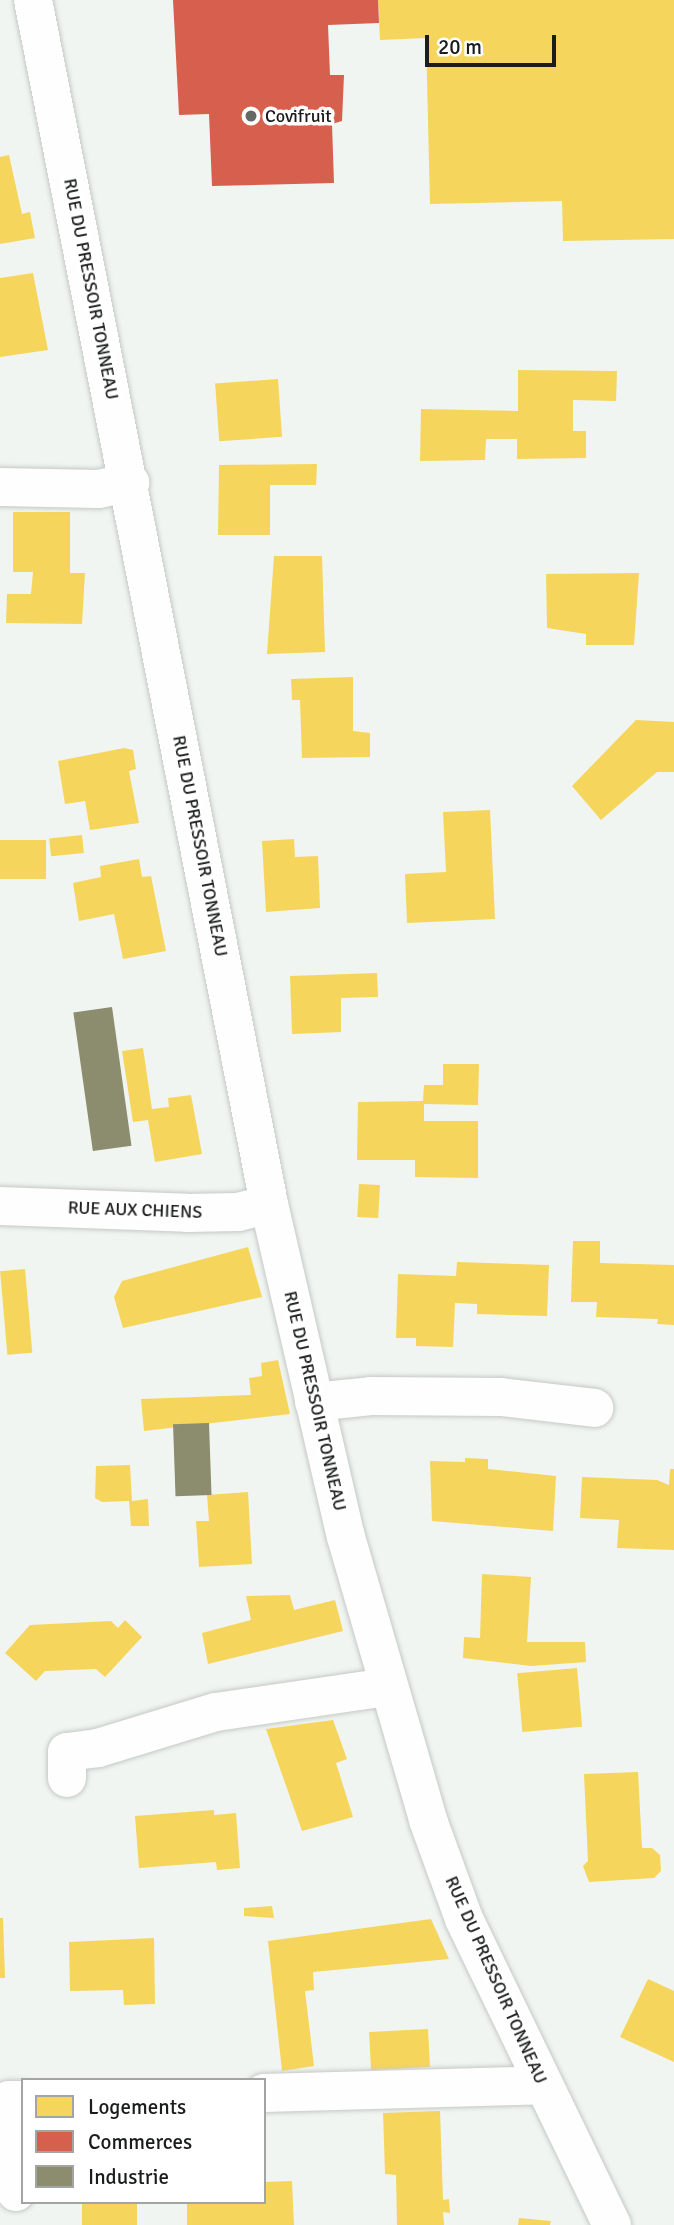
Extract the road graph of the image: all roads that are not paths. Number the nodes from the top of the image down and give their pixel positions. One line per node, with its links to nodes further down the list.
1 (33, 0): 2 (street, RUE DU PRESSOIR TONNEAU)
2 (130, 483): 3 (street); 4 (street, RUE DU PRESSOIR TONNEAU)
3 (0, 487)
4 (269, 1204): 5 (street, RUE AUX CHIENS); 6 (street, RUE DU PRESSOIR TONNEAU)
5 (0, 1206)
6 (314, 1402): 7 (street); 8 (street, RUE DU PRESSOIR TONNEAU)
7 (594, 1408)
8 (387, 1687): 9 (street); 10 (street, RUE DU PRESSOIR TONNEAU)
9 (67, 1778)
10 (542, 2085): 11 (street); 14 (street, RUE DU PRESSOIR TONNEAU)
11 (266, 2093)
12 (21, 2100): 13 (street)
13 (16, 2192)
14 (612, 2225)

